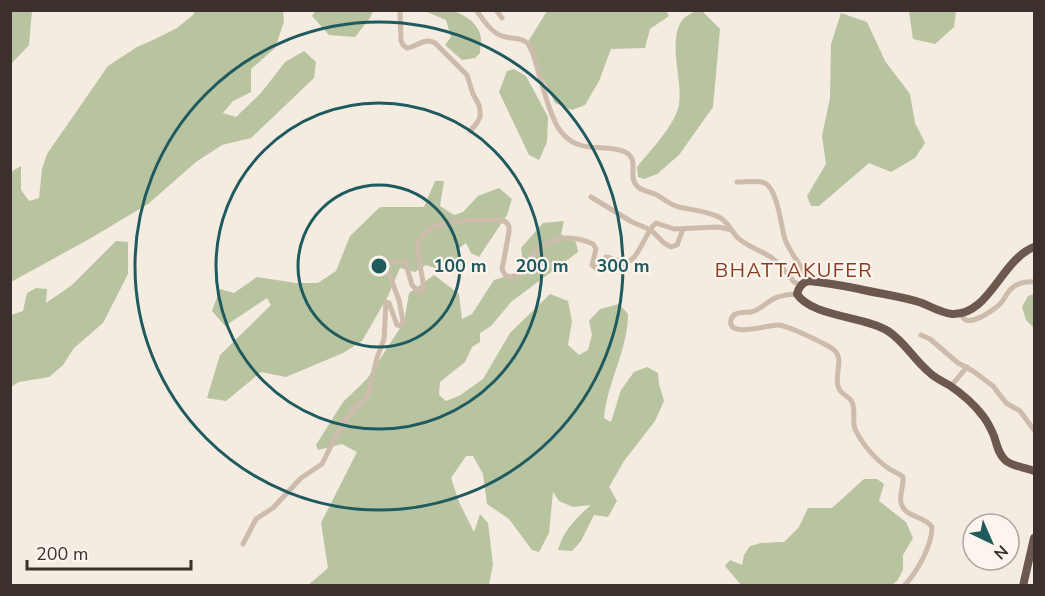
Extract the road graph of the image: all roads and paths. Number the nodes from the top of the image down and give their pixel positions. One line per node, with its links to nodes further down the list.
1 (400, 10): 5 (street)
2 (476, 10): 10 (street)
3 (496, 10): 4 (street)
4 (502, 18)
5 (470, 131)
6 (737, 182): 12 (street)
7 (591, 198): 8 (street)
8 (649, 229): 9 (street); 9 (street); 22 (street)
9 (683, 229): 10 (street)
10 (732, 230): 12 (street)
11 (1035, 247): 15 (highway)
12 (806, 282): 14 (highway); 15 (highway)
13 (1035, 282): 15 (street)
14 (797, 294): 18 (highway); 23 (street)
15 (962, 313)
16 (921, 335): 17 (street)
17 (967, 367): 18 (street); 19 (street)
18 (951, 386): 20 (highway)
19 (1035, 430)
20 (1035, 471)
21 (1035, 538): 24 (highway)
22 (243, 544)
23 (904, 585)
24 (1023, 585)

